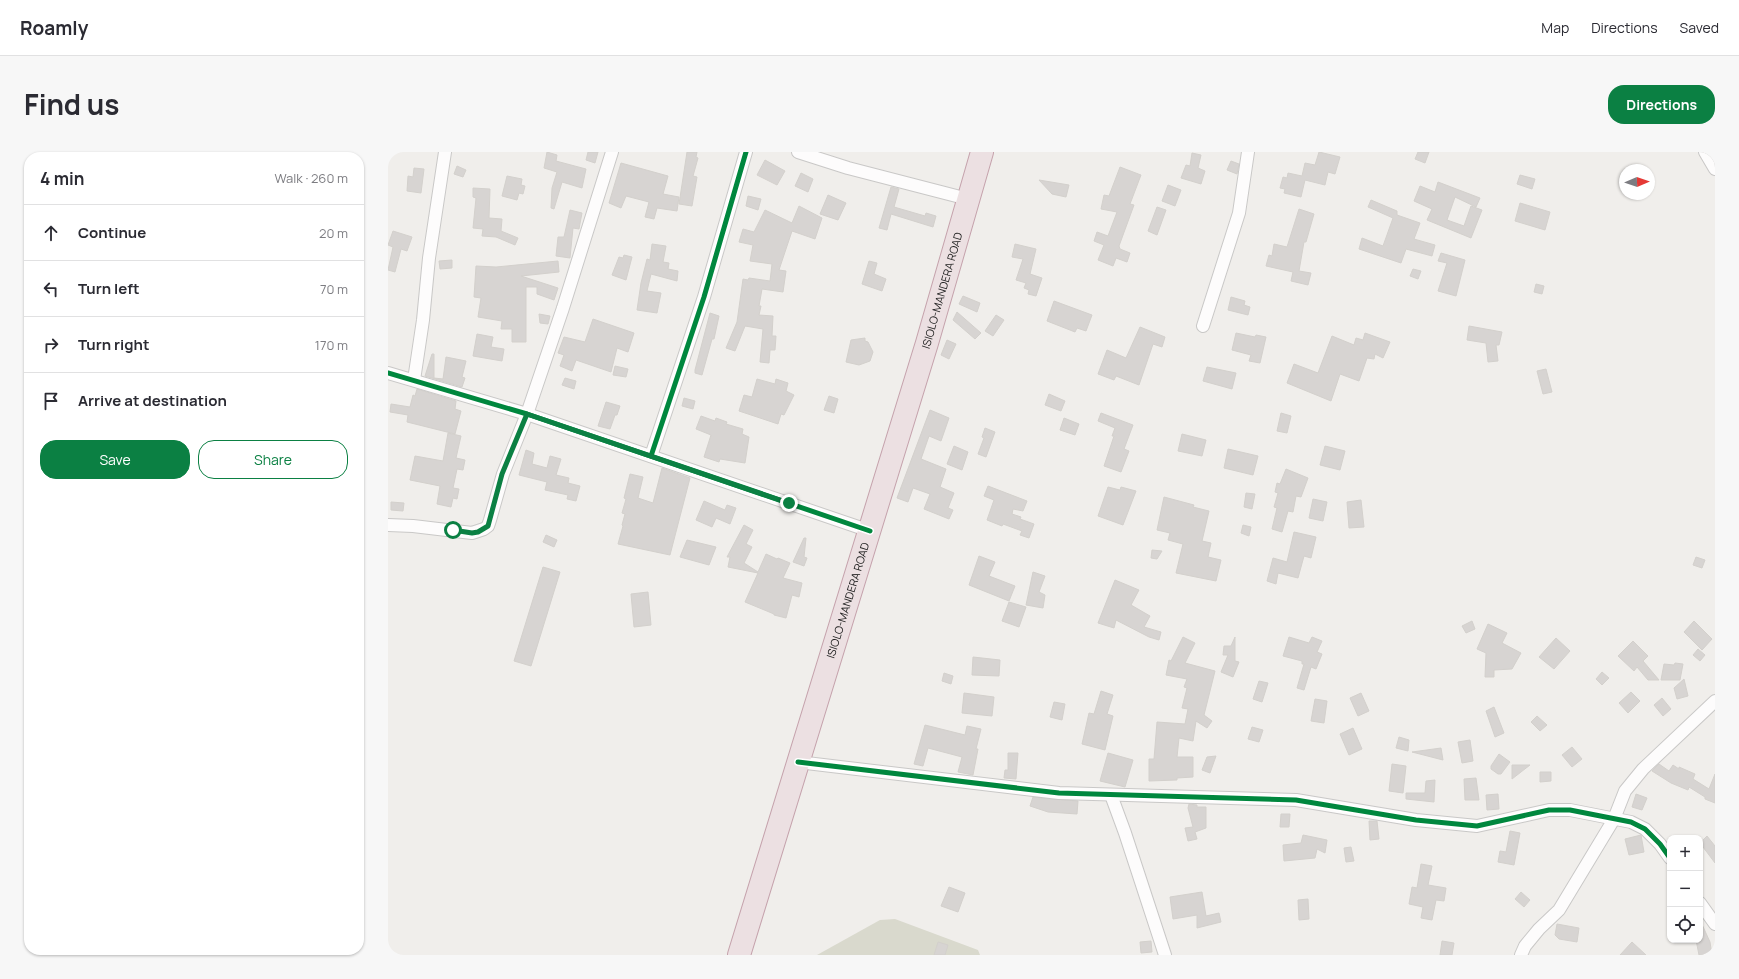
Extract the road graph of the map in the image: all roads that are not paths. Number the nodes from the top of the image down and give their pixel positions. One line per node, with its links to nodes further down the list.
1 (445, 152): 12 (street)
2 (612, 152): 13 (street)
3 (746, 152): 14 (street)
4 (798, 152): 9 (street)
5 (982, 152): 9 (highway, ISIOLO-MANDERA ROAD)
6 (1248, 152): 10 (street)
7 (1705, 152): 8 (street)
8 (1715, 169)
9 (968, 199): 16 (highway, ISIOLO-MANDERA ROAD)
10 (1203, 326)
11 (388, 373): 12 (street)
12 (414, 380): 13 (street)
13 (527, 414): 14 (street); 15 (street)
14 (651, 456): 16 (street)
15 (388, 525)
16 (870, 531): 18 (highway, ISIOLO-MANDERA ROAD)
17 (1715, 701): 20 (street)
18 (798, 762): 19 (street); 24 (highway, ISIOLO-MANDERA ROAD)
19 (1111, 795): 20 (street); 25 (street)
20 (1614, 819): 21 (street); 26 (street)
21 (1667, 854)
22 (1702, 907): 23 (street)
23 (1715, 924)
24 (739, 955)
25 (1165, 955)
26 (1521, 955)

